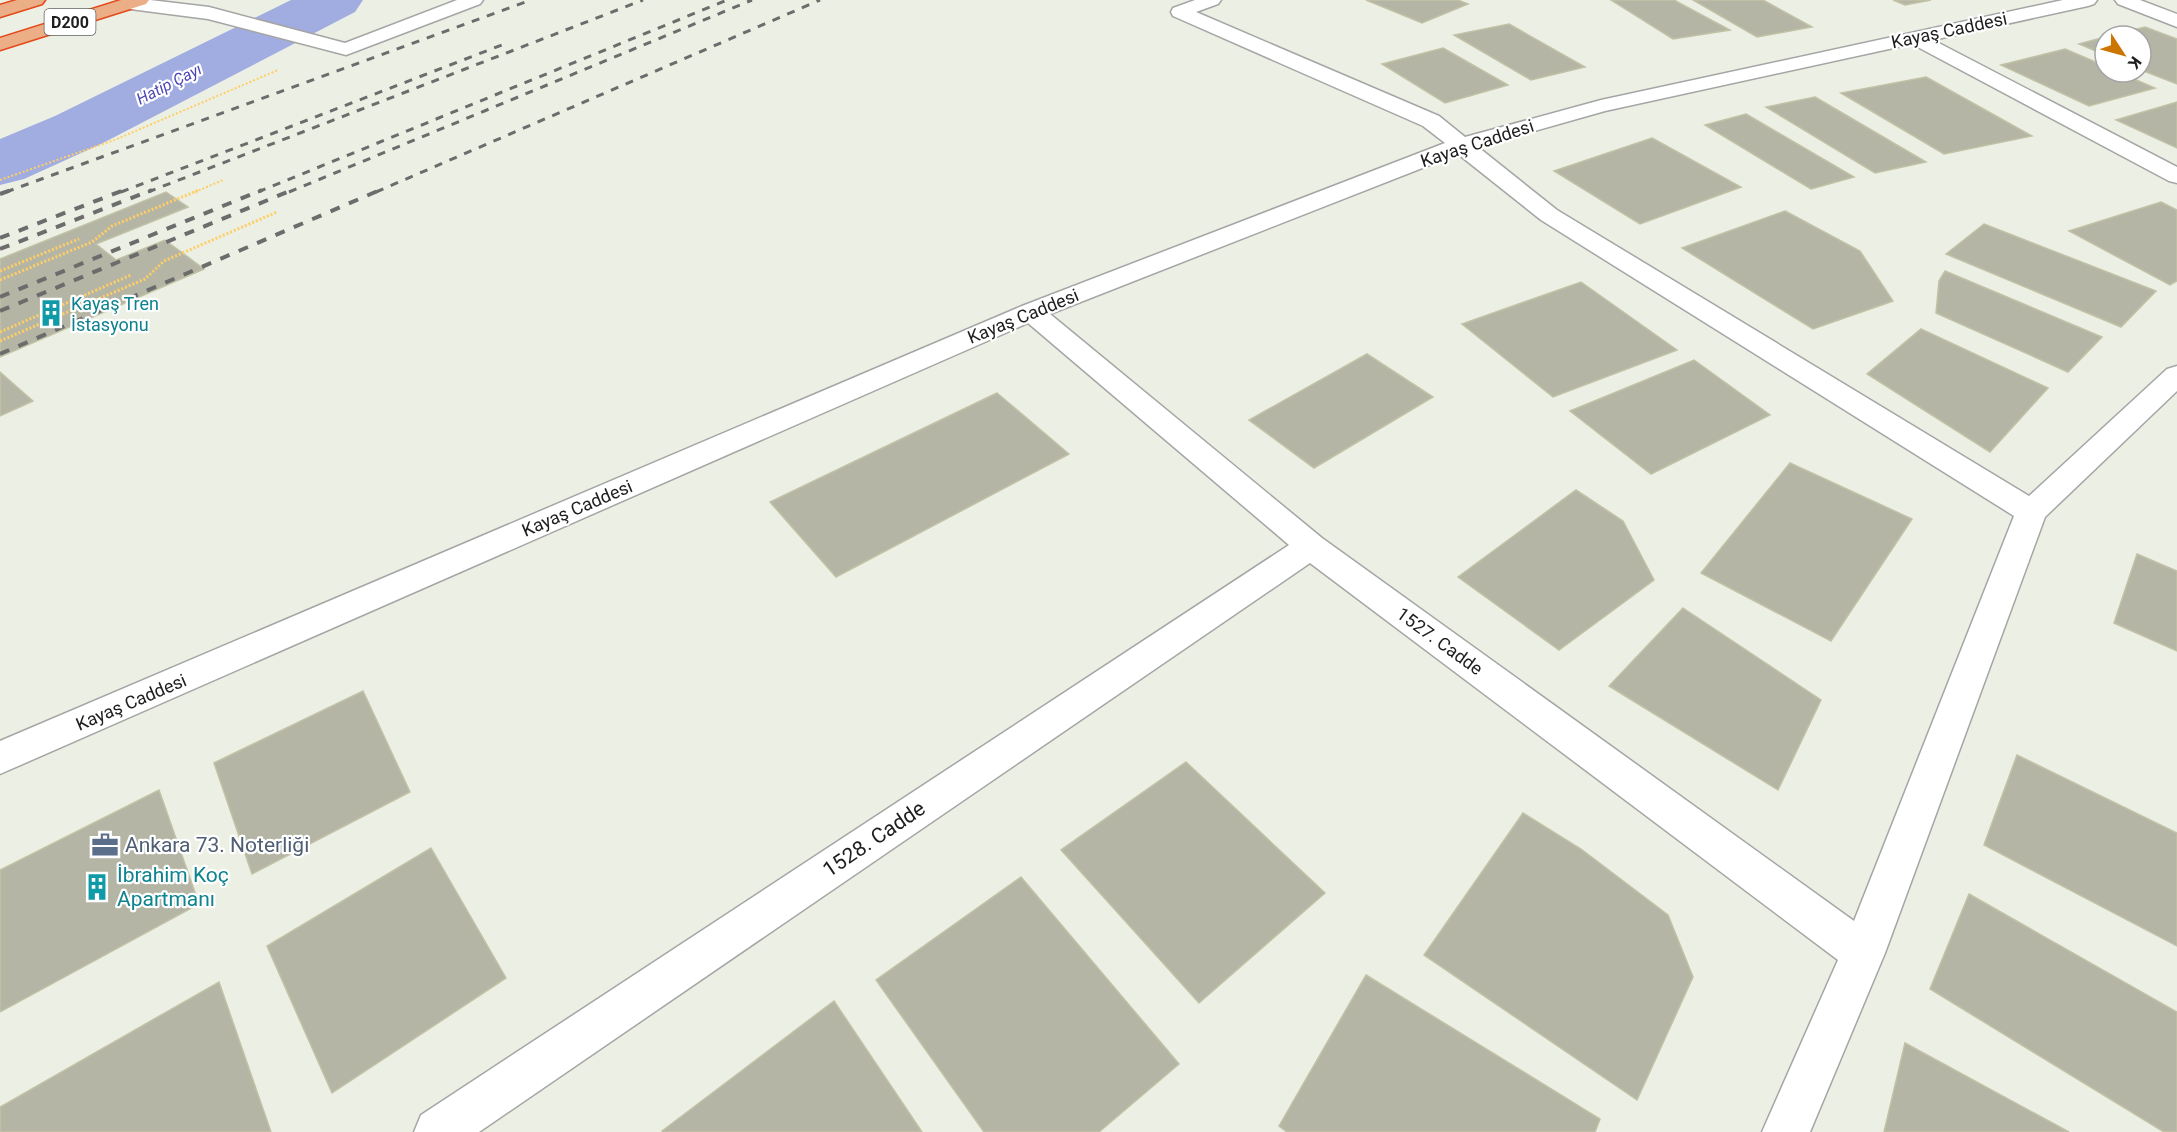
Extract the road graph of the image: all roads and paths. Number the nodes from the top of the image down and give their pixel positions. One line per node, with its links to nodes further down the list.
1 (36, 0): 7 (highway, D200)
2 (474, 0): 11 (street)
3 (1212, 0): 12 (street)
4 (2088, 0): 9 (street, Kayaş Caddesi)
5 (2124, 0): 8 (street)
6 (135, 2): 10 (highway, D200); 11 (street)
7 (0, 11)
8 (2177, 21)
9 (1915, 38): 12 (street, Kayaş Caddesi); 13 (street)
10 (0, 44)
11 (335, 46): 14 (path)
12 (1461, 145): 21 (street, Kayaş Caddesi); 25 (street)
13 (2177, 176)
14 (0, 180)
15 (223, 180): 20 (path)
16 (277, 212): 23 (path)
17 (79, 239): 18 (path)
18 (0, 271)
19 (131, 275): 22 (path)
20 (0, 280)
21 (1031, 312): 26 (street, 1527. Cadde); 27 (street, Kayaş Caddesi)
22 (0, 332)
23 (0, 341)
24 (2177, 375): 25 (street)
25 (2031, 512): 28 (street)
26 (1311, 546): 28 (street, 1527. Cadde); 29 (street, 1528. Cadde)
27 (0, 758)
28 (1863, 953): 30 (street)
29 (438, 1132)
30 (1786, 1132)

